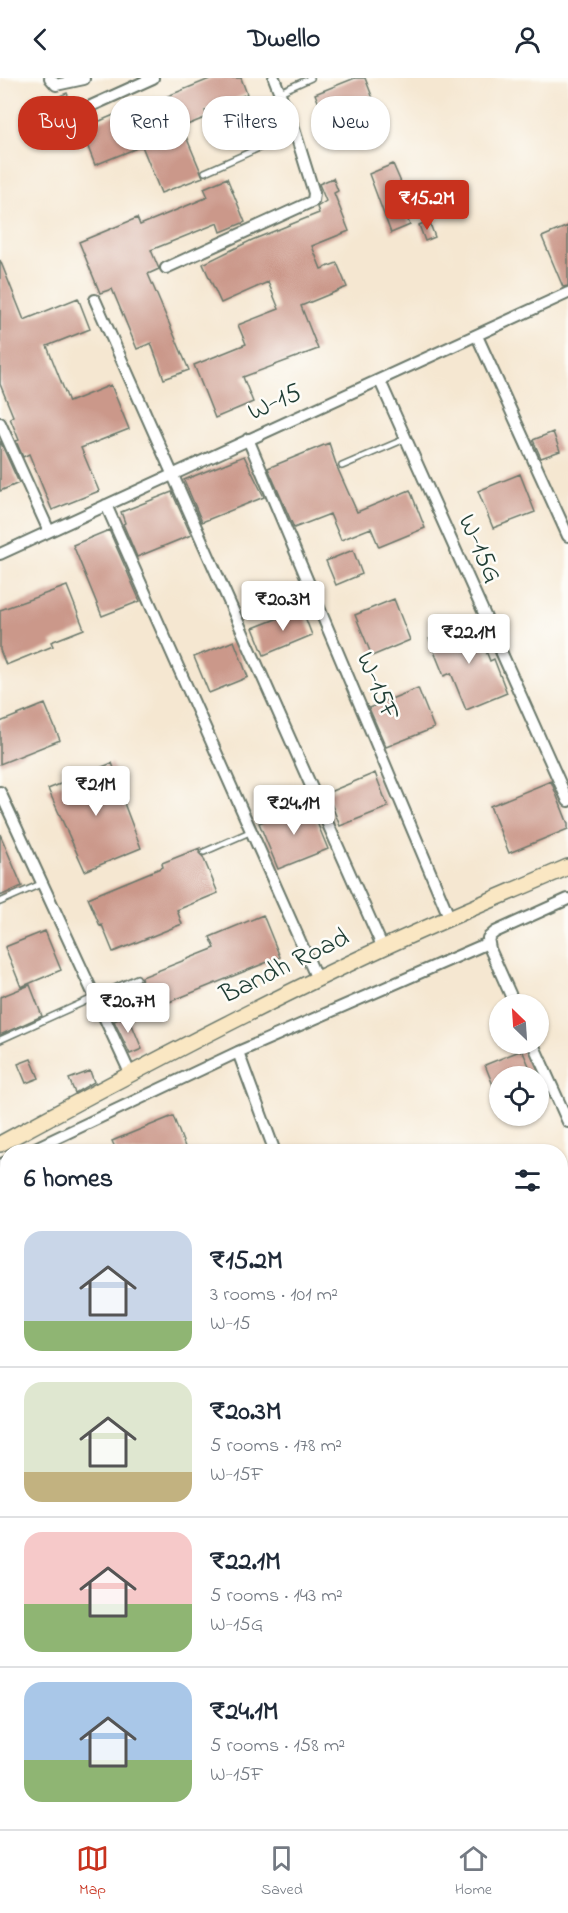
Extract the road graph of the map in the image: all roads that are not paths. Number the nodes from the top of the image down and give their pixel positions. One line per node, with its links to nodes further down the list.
1 (50, 78): 5 (street)
2 (153, 78): 8 (street)
3 (274, 78): 6 (street)
4 (311, 78): 6 (lane)
5 (84, 79)
6 (280, 92): 7 (street)
7 (282, 96)
8 (98, 103)
9 (299, 144): 12 (street)
10 (254, 150): 11 (lane)
11 (205, 172)
12 (166, 268)
13 (568, 293): 15 (street, W-15)
14 (95, 300): 21 (street)
15 (477, 336): 16 (street, W-15); 24 (street)
16 (380, 381): 18 (street, W-15); 19 (street, W-15G)
17 (0, 423): 23 (street)
18 (248, 439): 21 (street, W-15); 34 (street, W-15F)
19 (405, 439): 20 (lane); 27 (street, W-15G)
20 (342, 466)
21 (174, 474): 22 (street, W-15); 36 (street)
22 (106, 505): 23 (street, W-15); 28 (street)
23 (49, 531): 25 (street, W-15)
24 (568, 536)
25 (0, 554)
26 (0, 792): 31 (street)
27 (568, 801)
28 (252, 831): 29 (lane); 38 (street)
29 (204, 852)
30 (568, 867): 34 (street, Bandh Road)
31 (43, 883): 33 (lane); 40 (street)
32 (568, 899): 35 (street)
33 (0, 902)
34 (450, 919): 36 (street, Bandh Road)
35 (488, 943): 39 (street); 42 (street)
36 (383, 948): 38 (street, Bandh Road)
37 (137, 978): 40 (lane)
38 (317, 979): 44 (street, Bandh Road)
39 (510, 994)
40 (96, 997): 41 (lane); 44 (street)
41 (0, 1040)
42 (238, 1052): 48 (street); 49 (street)
43 (537, 1054): 45 (street)
44 (130, 1073): 47 (street, Bandh Road)
45 (565, 1108): 46 (street)
46 (568, 1122)
47 (0, 1144)
48 (44, 1144)
49 (272, 1144)

